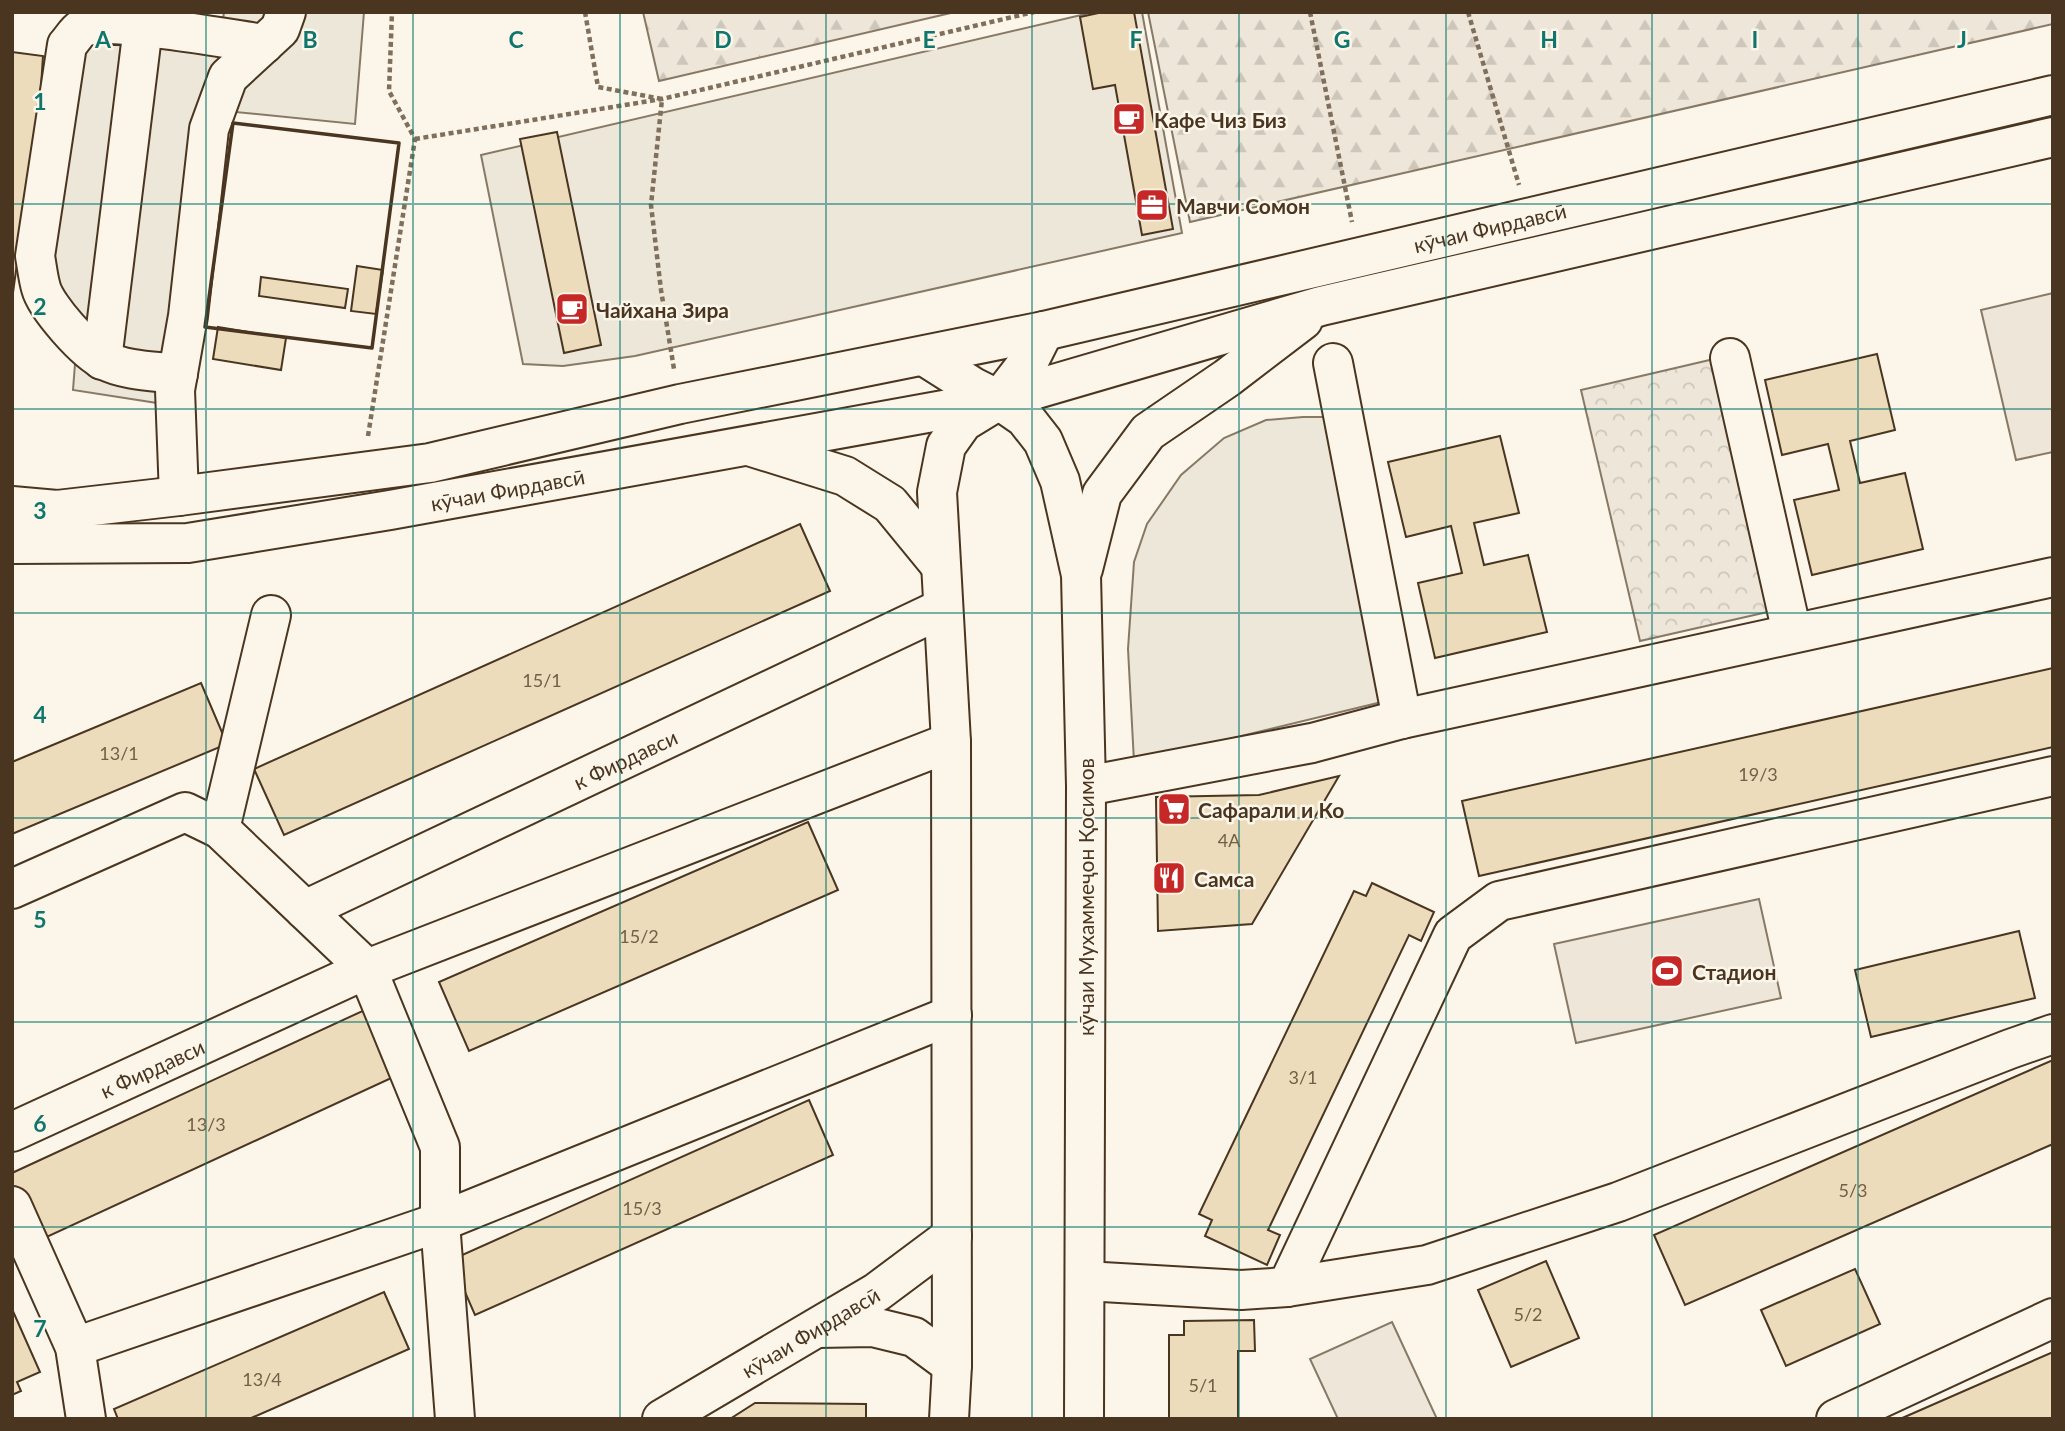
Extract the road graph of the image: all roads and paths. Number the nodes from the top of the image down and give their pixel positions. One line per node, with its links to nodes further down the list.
1 (286, 12): 9 (street)
2 (392, 12): 13 (path)
3 (585, 12): 11 (path)
4 (1034, 12): 11 (path)
5 (1310, 12): 15 (path)
6 (1468, 12): 14 (path)
7 (209, 24): 8 (street); 9 (street)
8 (143, 27): 20 (street); 20 (street)
9 (264, 44): 22 (street)
10 (2053, 95): 14 (street, кӯчаи Фирдавсӣ)
11 (662, 99): 13 (path); 24 (path)
12 (2053, 136): 16 (street, кӯчаи Фирдавсӣ)
13 (415, 139): 26 (path)
14 (1528, 216): 15 (street, кӯчаи Фирдавсӣ)
15 (1359, 258): 17 (street, кӯчаи Фирдавсӣ)
16 (1321, 306): 23 (street, кӯчаи Фирдавсӣ); 31 (street)
17 (1044, 331): 18 (street, кӯчаи Фирдавсӣ); 23 (street)
18 (924, 356): 23 (street); 24 (street, кӯчаи Фирдавсӣ)
19 (1730, 358): 35 (street)
20 (102, 360): 22 (street)
21 (1332, 363): 36 (street)
22 (178, 374): 27 (street)
23 (999, 400): 25 (street, кӯчаи Фирдавсӣ); 30 (street); 31 (street, кӯчаи Мухаммеҷон Қосимов)
24 (680, 404): 26 (street, кӯчаи Фирдавсӣ)
25 (744, 445): 29 (street, кӯчаи Фирдавсӣ); 30 (street)
26 (362, 472): 27 (street, кӯчаи Фирдавсӣ)
27 (179, 496): 28 (street, кӯчаи Фирдавсӣ)
28 (12, 506)
29 (12, 544)
30 (940, 565): 33 (street)
31 (1081, 575): 39 (street, кӯчаи Мухаммеҷон Қосимов)
32 (2053, 577): 35 (street)
33 (943, 608): 37 (street); 42 (street, к Фирдавси)
34 (271, 615): 40 (street)
35 (1791, 634): 36 (street)
36 (1402, 719): 39 (street)
37 (951, 742): 43 (street, к Фирдавси); 44 (street)
38 (2053, 776): 51 (street)
39 (1086, 786): 50 (street, кӯчаи Мухаммеҷон Қосимов)
40 (220, 829): 41 (street); 42 (street)
41 (12, 889)
42 (305, 910): 43 (street)
43 (367, 970): 46 (street, к Фирдавси); 48 (street)
44 (952, 1015): 48 (street); 49 (street)
45 (2053, 1034): 51 (street)
46 (12, 1132)
47 (12, 1206): 54 (street)
48 (440, 1222): 54 (street); 58 (street)
49 (953, 1236): 53 (street, кӯчаи Фирдавсӣ); 56 (street)
50 (1085, 1281): 51 (street); 55 (street, кӯчаи Мухаммеҷон Қосимов)
51 (1287, 1287)
52 (2053, 1318): 62 (street)
53 (816, 1328): 56 (street); 59 (street, кӯчаи Фирдавсӣ)
54 (75, 1347): 57 (street)
55 (1085, 1376): 60 (street); 61 (street, кӯчаи Мухаммеҷон Қосимов)
56 (956, 1398)
57 (86, 1419)
58 (455, 1419)
59 (662, 1419)
60 (1060, 1419)
61 (1084, 1419)
62 (1836, 1419)

